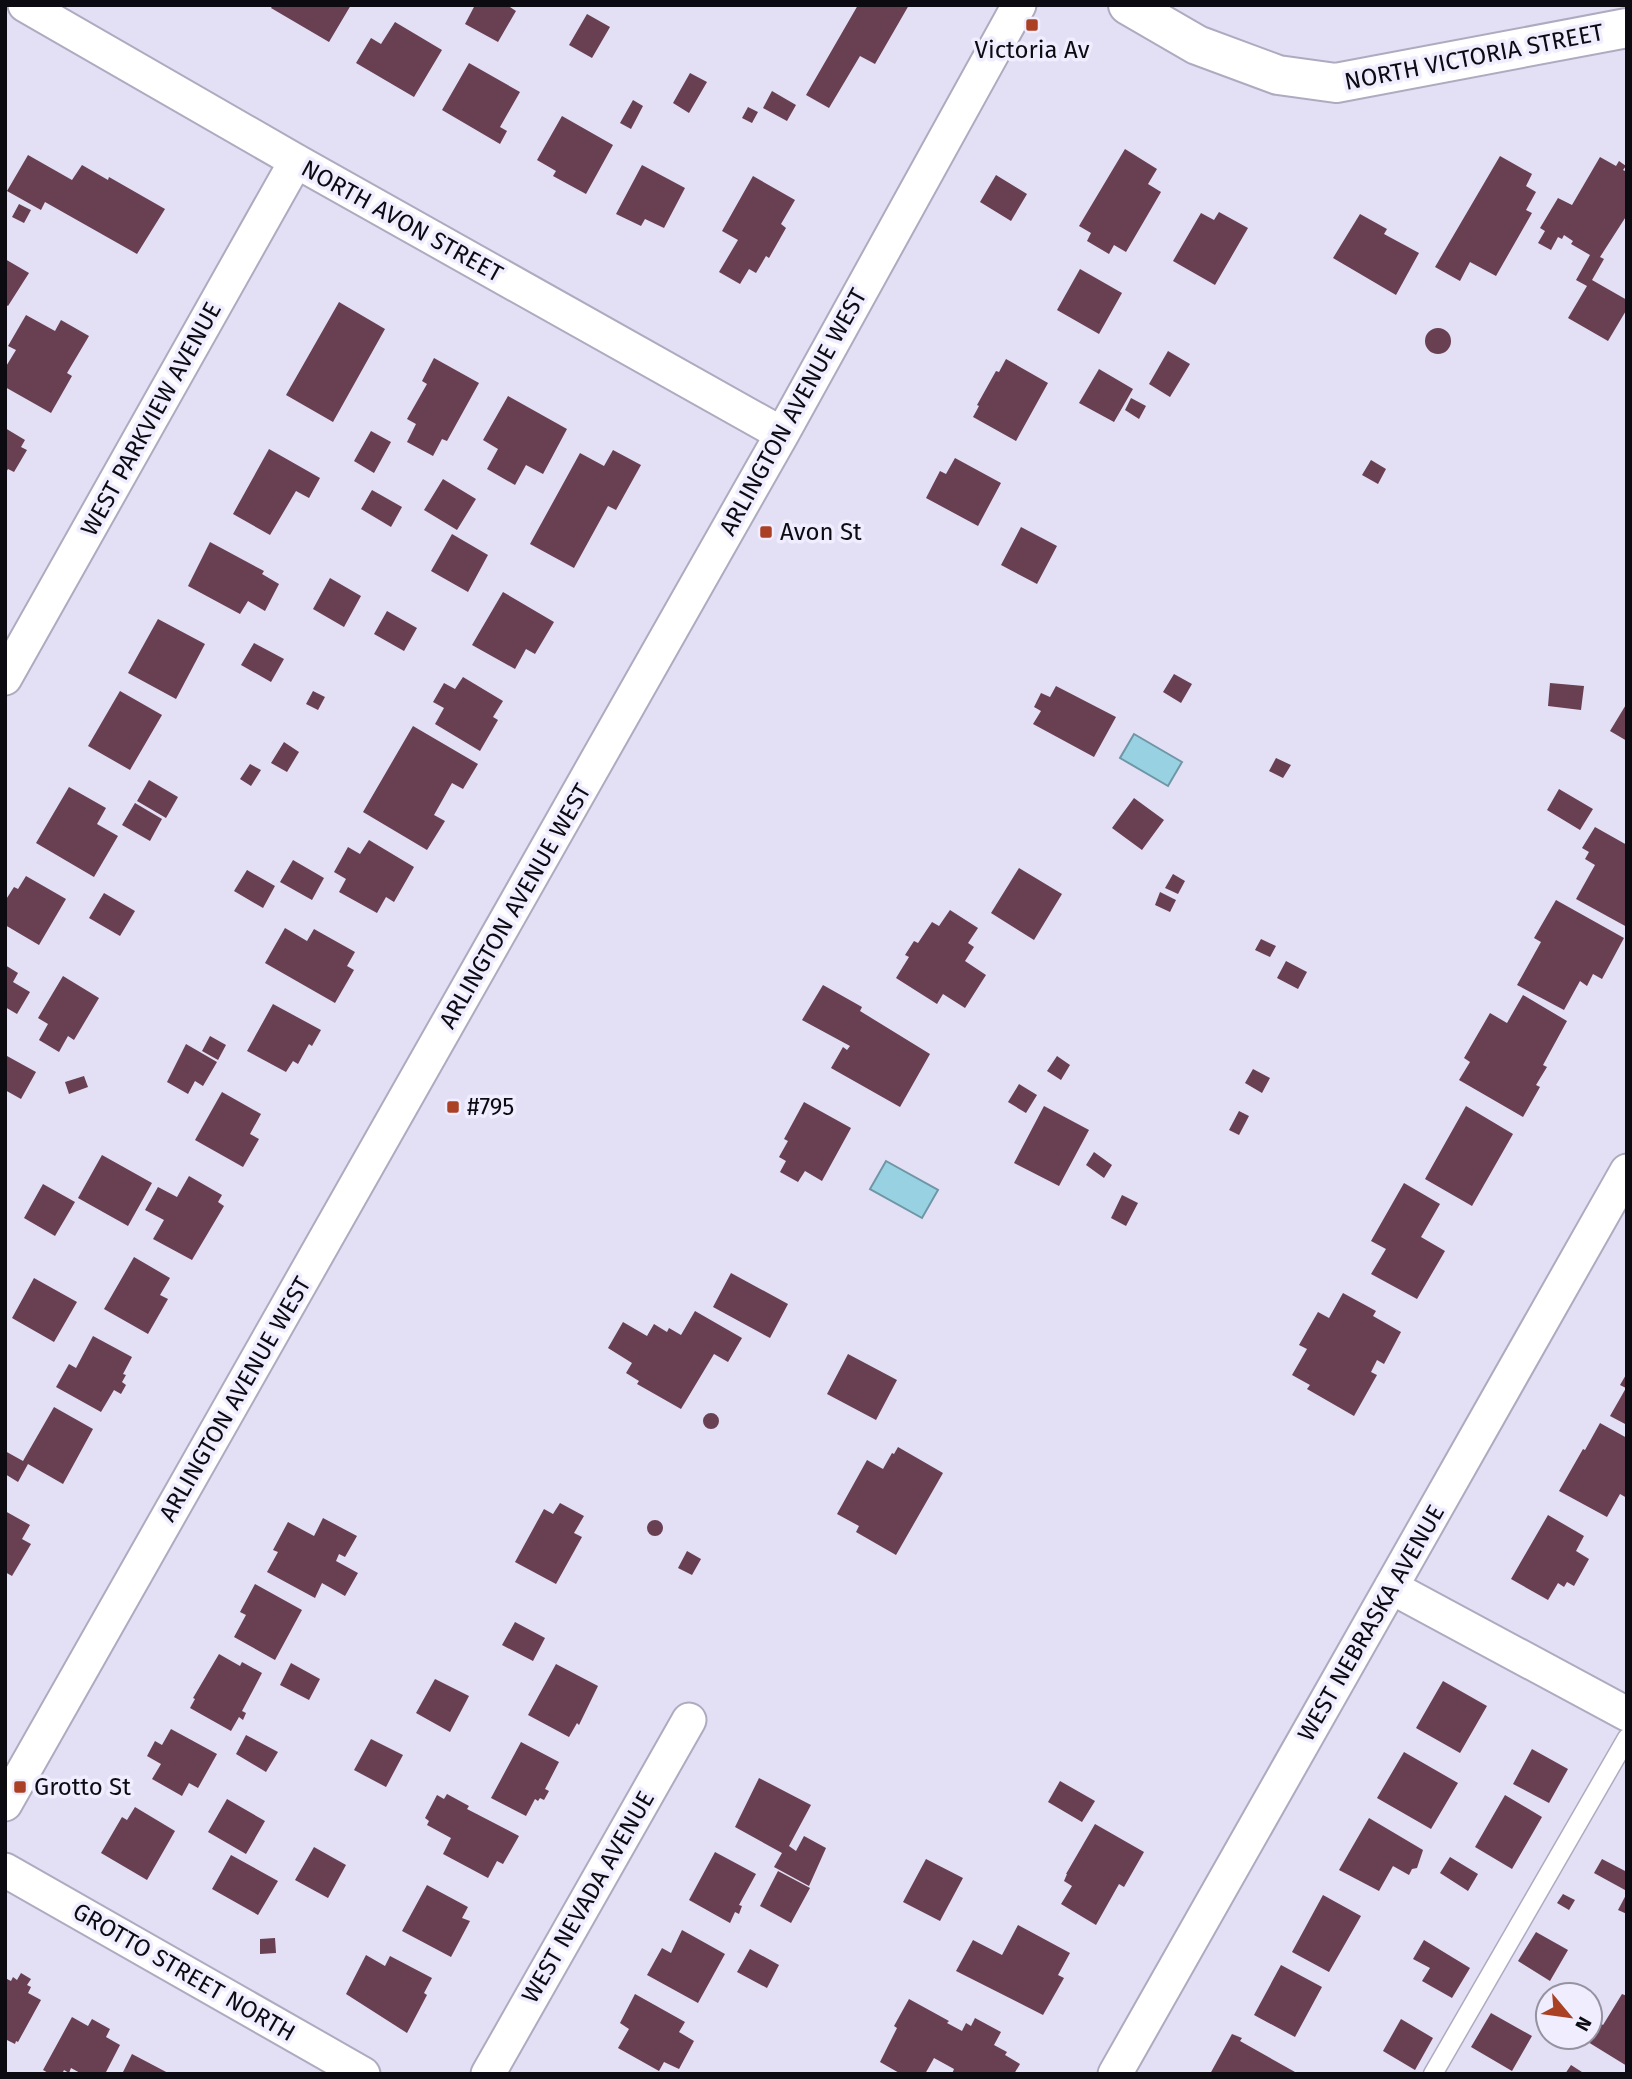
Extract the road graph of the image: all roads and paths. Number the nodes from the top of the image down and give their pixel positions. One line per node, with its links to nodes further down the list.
1 (25, 5): 5 (street, NORTH AVON STREET)
2 (1019, 5): 6 (street, ARLINGTON AVENUE WEST)
3 (1128, 5): 4 (street, NORTH VICTORIA STREET)
4 (1627, 28)
5 (296, 161): 6 (street, NORTH AVON STREET); 7 (street, WEST PARKVIEW AVENUE)
6 (782, 434): 13 (street, ARLINGTON AVENUE WEST)
7 (5, 678)
8 (1627, 1171): 9 (street, WEST NEBRASKA AVENUE)
9 (1391, 1587): 10 (street); 17 (street, WEST NEBRASKA AVENUE)
10 (1627, 1714)
11 (689, 1720): 16 (street, WEST NEVADA AVENUE)
12 (1627, 1738): 18 (lane)
13 (5, 1804)
14 (5, 1870): 15 (street, GROTTO STREET NORTH)
15 (363, 2074)
16 (488, 2074)
17 (1115, 2074)
18 (1433, 2074)

